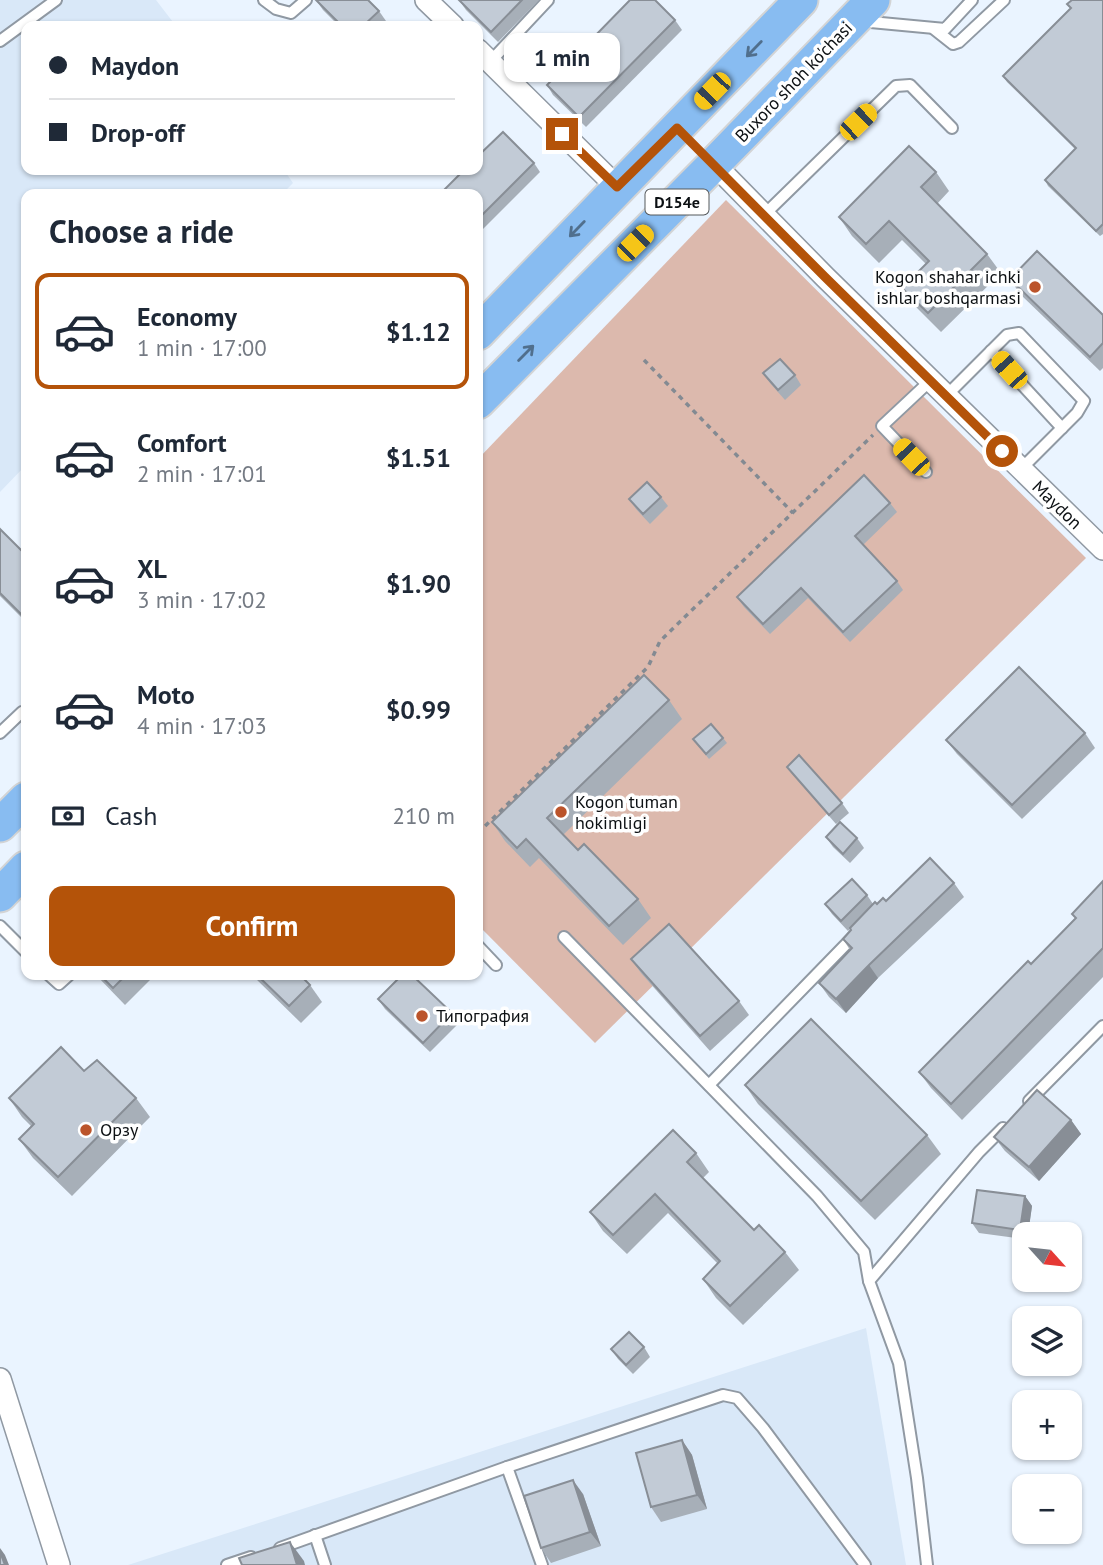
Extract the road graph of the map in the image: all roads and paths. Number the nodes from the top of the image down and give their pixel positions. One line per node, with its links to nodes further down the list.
1 (56, 0): 10 (lane)
2 (264, 0): 3 (lane)
3 (306, 0)
4 (426, 0): 11 (street)
5 (548, 0): 15 (lane)
6 (801, 0): 16 (main road, D154e, one-way to 16)
7 (972, 0): 13 (lane)
8 (1004, 0): 13 (lane)
9 (864, 10): 13 (lane); 18 (main road, Buxoro shoh ko'chasi / D154e)
10 (27, 21)
11 (448, 21)
12 (21, 26): 14 (lane)
13 (932, 28)
14 (0, 41)
15 (484, 56): 19 (street)
16 (677, 128): 18 (main road); 19 (main road, D154e)
17 (952, 128): 20 (lane)
18 (714, 164): 20 (street, Maydon); 25 (main road, Buxoro shoh ko'chasi / D154e, one-way to 18)
19 (617, 187): 21 (main road, D154e, one-way to 21)
20 (764, 215): 24 (street, Maydon)
21 (483, 328)
22 (991, 351): 24 (lane); 27 (lane); 27 (lane)
23 (644, 359): 30 (path)
24 (938, 388): 26 (lane); 28 (street, Maydon)
25 (483, 397)
26 (882, 426): 29 (lane); 30 (path)
27 (1062, 428): 28 (lane)
28 (1021, 469): 31 (street, Maydon)
29 (926, 472)
30 (793, 513): 36 (path)
31 (1103, 549)
32 (21, 713): 33 (lane)
33 (0, 733)
34 (21, 804): 35 (main road)
35 (0, 825)
36 (483, 828)
37 (21, 873): 38 (main road)
38 (0, 895)
39 (868, 922): 46 (lane)
40 (0, 926): 42 (lane)
41 (564, 937): 46 (lane)
42 (21, 947)
43 (483, 951): 44 (lane)
44 (496, 964)
45 (1103, 1026): 47 (lane)
46 (709, 1085): 49 (lane)
47 (1017, 1113)
48 (1008, 1123): 49 (lane)
49 (869, 1281): 58 (lane)
50 (0, 1379): 53 (street)
51 (507, 1467): 52 (lane); 56 (lane); 57 (lane)
52 (315, 1535): 54 (lane); 55 (lane)
53 (59, 1565)
54 (227, 1565)
55 (325, 1565)
56 (542, 1565)
57 (865, 1565)
58 (927, 1565)

